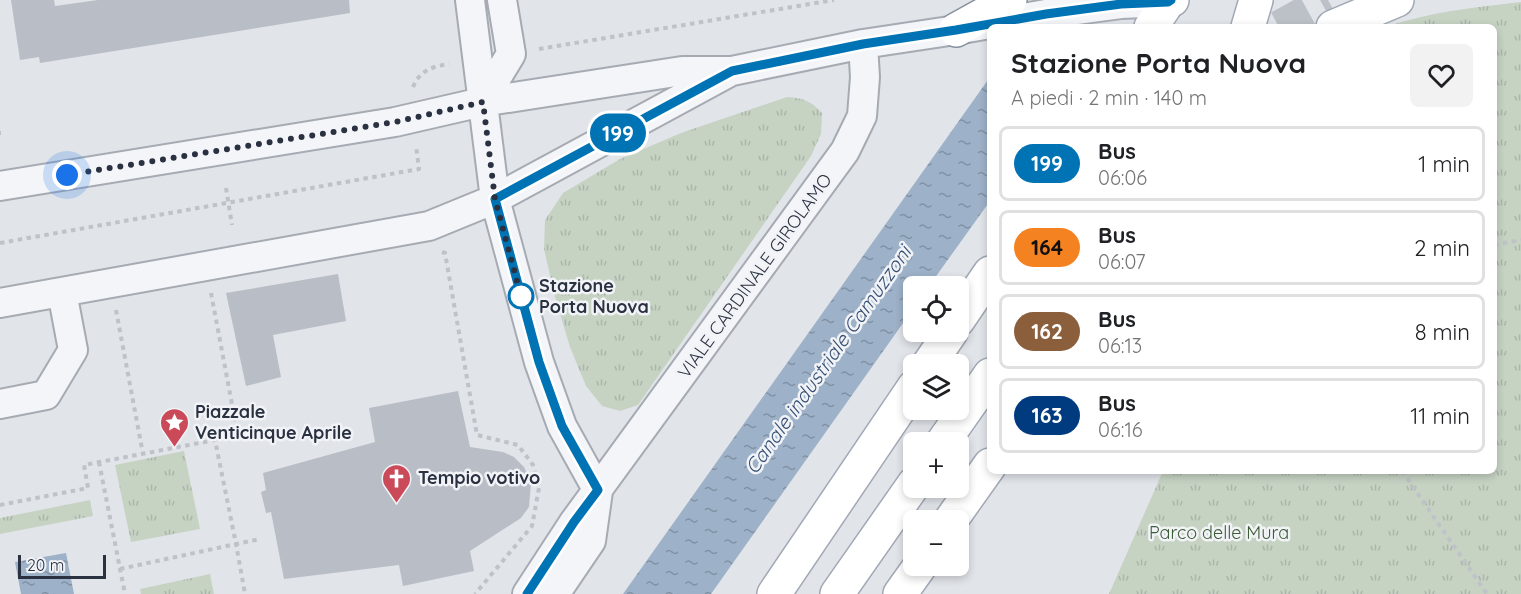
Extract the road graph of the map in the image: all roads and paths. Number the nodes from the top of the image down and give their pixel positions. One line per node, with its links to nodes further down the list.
1 (470, 0): 19 (street)
2 (502, 0): 19 (street)
3 (834, 0): 15 (path)
4 (1010, 0): 12 (main road)
5 (1256, 0): 10 (main road)
6 (1397, 0): 11 (main road)
7 (1166, 11): 9 (street)
8 (987, 24): 12 (street)
9 (990, 24)
10 (1249, 24)
11 (1340, 24)
12 (956, 30): 13 (street); 14 (street)
13 (987, 43)
14 (863, 44): 17 (street); 46 (street, VIALE CARDINALE GIROLAMO)
15 (539, 49)
16 (441, 65): 18 (path)
17 (732, 71): 19 (street); 23 (street)
18 (411, 94)
19 (483, 102): 21 (street); 23 (street)
20 (418, 169): 24 (path)
21 (0, 186)
22 (226, 188): 24 (path)
23 (495, 199): 32 (street); 46 (street)
24 (229, 203): 25 (path); 27 (path)
25 (232, 225)
26 (1521, 240): 28 (path)
27 (0, 243)
28 (1497, 244)
29 (434, 251): 56 (path)
30 (987, 277): 34 (main road)
31 (210, 289): 41 (path)
32 (62, 292): 33 (street); 38 (street)
33 (0, 303)
34 (969, 304)
35 (115, 306): 42 (path)
36 (987, 379): 40 (main road)
37 (903, 403): 59 (main road)
38 (0, 404)
39 (212, 429): 41 (path)
40 (950, 432)
41 (215, 440): 42 (path); 51 (path)
42 (143, 454): 43 (path)
43 (99, 462): 48 (path); 52 (path)
44 (987, 469): 49 (main road)
45 (1404, 474): 62 (path)
46 (598, 490): 57 (street, VIALE CARDINALE GIROLAMO); 58 (street)
47 (904, 498): 60 (main road)
48 (0, 505)
49 (958, 510)
50 (260, 539): 51 (path)
51 (236, 544): 52 (path); 55 (path)
52 (120, 569): 54 (path)
53 (913, 576): 61 (main road)
54 (125, 594)
55 (245, 594)
56 (476, 594)
57 (527, 594)
58 (555, 594)
59 (774, 594)
60 (837, 594)
61 (900, 594)
62 (1487, 594)

